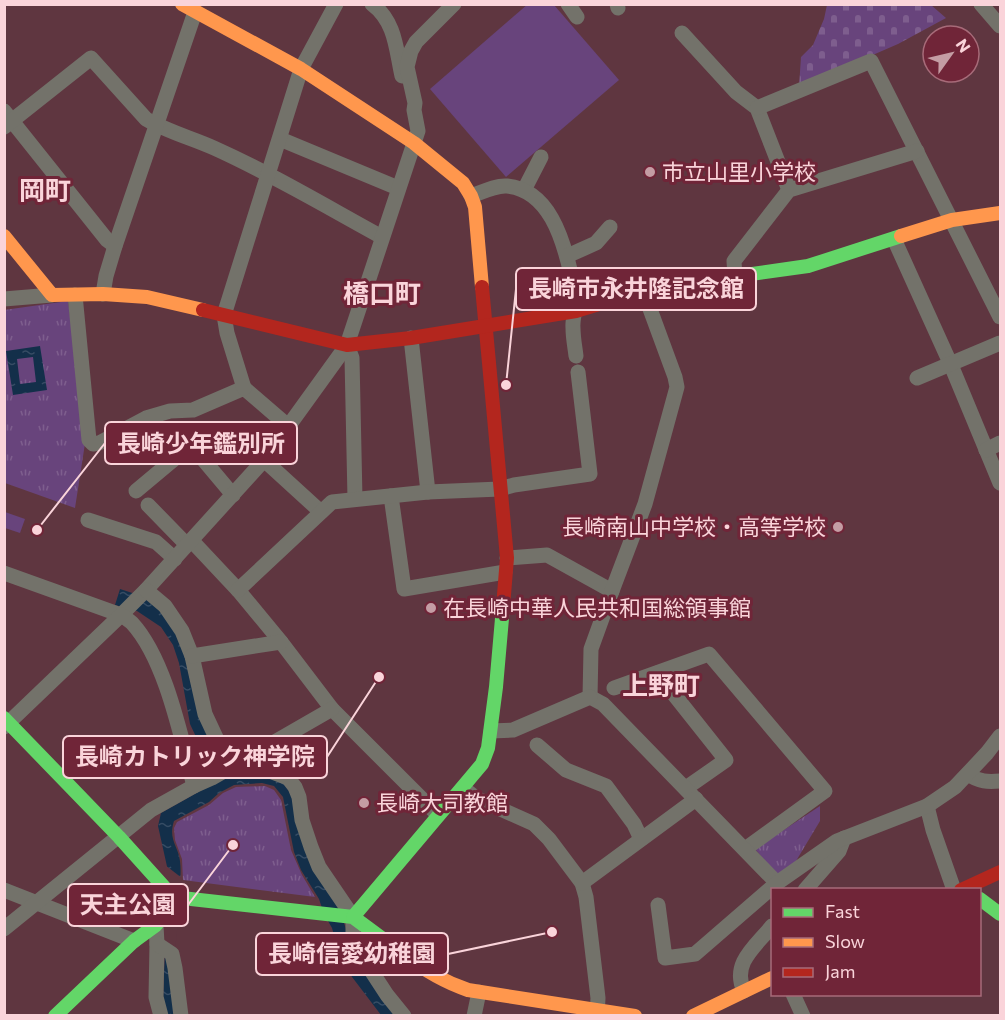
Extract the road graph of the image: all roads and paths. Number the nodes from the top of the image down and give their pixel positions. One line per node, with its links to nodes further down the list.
1 (336, 4): 8 (street)
2 (372, 4): 10 (street)
3 (454, 4): 10 (street)
4 (981, 4): 6 (street)
5 (188, 8): 8 (street); 12 (street)
6 (1000, 26)
7 (682, 33): 9 (street)
8 (301, 69): 13 (street); 14 (street)
9 (757, 108): 15 (street); 20 (street)
10 (414, 110): 14 (street)
11 (7, 120): 12 (street); 28 (street)
12 (156, 125): 17 (street); 28 (street)
13 (280, 139): 17 (street); 18 (street)
14 (414, 143): 18 (street); 21 (street)
15 (917, 151): 20 (street); 23 (street)
16 (541, 157): 19 (street)
17 (268, 175): 26 (street); 37 (street)
18 (398, 188): 26 (street)
19 (524, 190): 21 (street); 29 (street)
20 (789, 190): 30 (street)
21 (471, 196): 39 (street)
22 (1000, 213): 23 (street)
23 (952, 220): 27 (street); 38 (street)
24 (610, 227): 29 (street)
25 (4, 236): 33 (street)
26 (382, 237): 42 (street)
27 (894, 239): 30 (street); 44 (street)
28 (115, 246): 32 (street)
29 (567, 256): 36 (street)
30 (735, 276): 31 (street)
31 (643, 290): 36 (street); 67 (street)
32 (103, 294): 34 (street); 37 (street)
33 (52, 295): 34 (street); 35 (street)
34 (75, 295): 47 (street)
35 (4, 299)
36 (576, 311): 39 (street); 43 (street)
37 (224, 315): 42 (street); 47 (street)
38 (1000, 317)
39 (486, 326): 40 (street); 53 (street)
40 (411, 338): 42 (street); 55 (street)
41 (1000, 343): 44 (street)
42 (347, 345): 48 (street); 58 (street)
43 (576, 356)
44 (951, 365): 46 (street); 50 (street)
45 (578, 372): 53 (street)
46 (917, 378)
47 (244, 388): 48 (street)
48 (288, 426): 51 (street)
49 (1000, 444): 50 (street)
50 (986, 450): 52 (street)
51 (264, 460): 56 (street); 60 (street)
52 (1000, 483)
53 (500, 489): 55 (street); 64 (street)
54 (136, 491): 56 (street)
55 (428, 492): 57 (street)
56 (233, 495): 62 (street)
57 (391, 496): 58 (street); 64 (street)
58 (355, 499): 60 (street)
59 (147, 505): 62 (street)
60 (321, 512): 66 (street)
61 (88, 520): 63 (street)
62 (190, 543): 63 (street); 66 (street)
63 (175, 559): 68 (street)
64 (506, 565): 67 (street); 77 (street)
65 (4, 573): 69 (street)
66 (238, 590): 70 (street)
67 (612, 591): 74 (street)
68 (144, 592): 69 (street); 71 (street)
69 (123, 613): 76 (street); 83 (street)
70 (281, 642): 71 (street); 75 (street)
71 (192, 656): 80 (street)
72 (657, 673): 73 (street); 85 (street); 92 (street)
73 (614, 688)
74 (591, 697): 77 (street); 85 (street)
75 (332, 709): 80 (street); 88 (street)
76 (6, 722): 89 (street)
77 (491, 731): 84 (street)
78 (1000, 736): 81 (street)
79 (537, 745): 91 (street)
80 (234, 764): 83 (street); 107 (street)
81 (968, 774): 82 (street); 87 (street)
82 (1000, 781)
83 (194, 786): 89 (street)
84 (463, 788): 88 (street); 94 (street)
85 (686, 788): 86 (street)
86 (696, 799): 91 (street); 92 (street)
87 (927, 806): 90 (street); 99 (street)
88 (438, 815): 107 (street)
89 (119, 837): 102 (street); 104 (street)
90 (844, 838): 95 (street); 98 (street)
91 (641, 839): 94 (street)
92 (745, 849): 95 (street)
93 (1000, 872): 100 (street)
94 (582, 883): 117 (street)
95 (777, 883): 97 (street)
96 (771, 888): 105 (street)
97 (771, 888)
98 (807, 888)
99 (962, 888)
100 (964, 888)
101 (4, 890): 104 (street)
102 (173, 897): 107 (street); 108 (street)
103 (981, 900): 106 (street)
104 (38, 902): 110 (street); 111 (street)
105 (658, 905)
106 (1000, 914)
107 (350, 917): 115 (street); 121 (street)
108 (156, 925): 111 (street); 112 (street)
109 (771, 927): 114 (street)
110 (4, 929)
111 (134, 941): 118 (street)
112 (158, 945): 119 (street); 120 (street)
113 (771, 978): 114 (street)
114 (744, 991): 124 (street)
115 (479, 992): 117 (street); 122 (street)
116 (794, 996): 125 (street)
117 (598, 1013): 123 (street)
118 (55, 1016)
119 (160, 1016)
120 (181, 1016)
121 (404, 1016)
122 (474, 1016)
123 (634, 1016)
124 (693, 1016)
125 (803, 1016)

